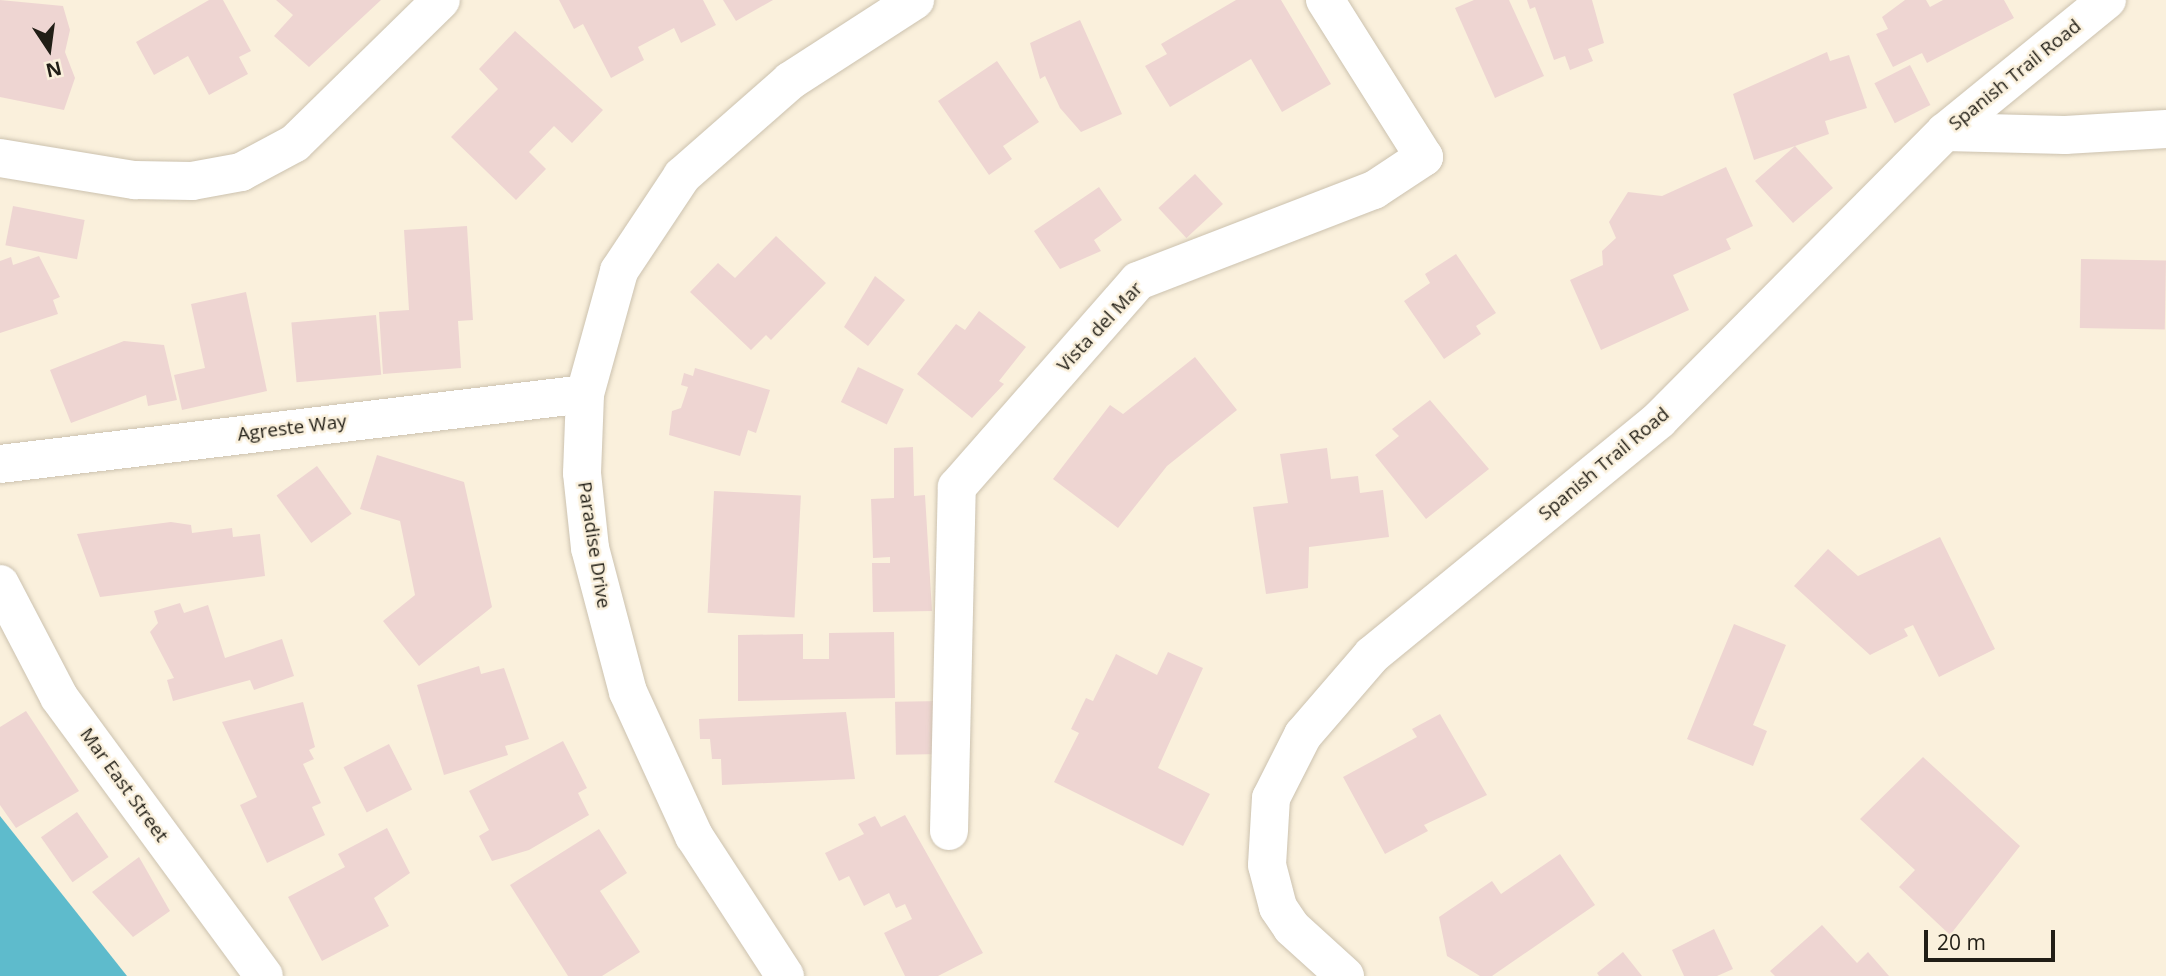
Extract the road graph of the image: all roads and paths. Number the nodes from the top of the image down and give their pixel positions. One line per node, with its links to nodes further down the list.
1 (441, 0): 7 (street)
2 (915, 0): 8 (street, Paradise Drive)
3 (1325, 0): 11 (street, Vista del Mar)
4 (2107, 0): 6 (street, Spanish Trail Road)
5 (2166, 129): 6 (street)
6 (1945, 132): 14 (street, Spanish Trail Road)
7 (0, 158)
8 (585, 394): 9 (street, Agreste Way); 13 (street, Paradise Drive)
9 (0, 464)
10 (0, 584): 12 (street, Mar East Street)
11 (949, 831)
12 (264, 976)
13 (785, 976)
14 (1345, 976)

